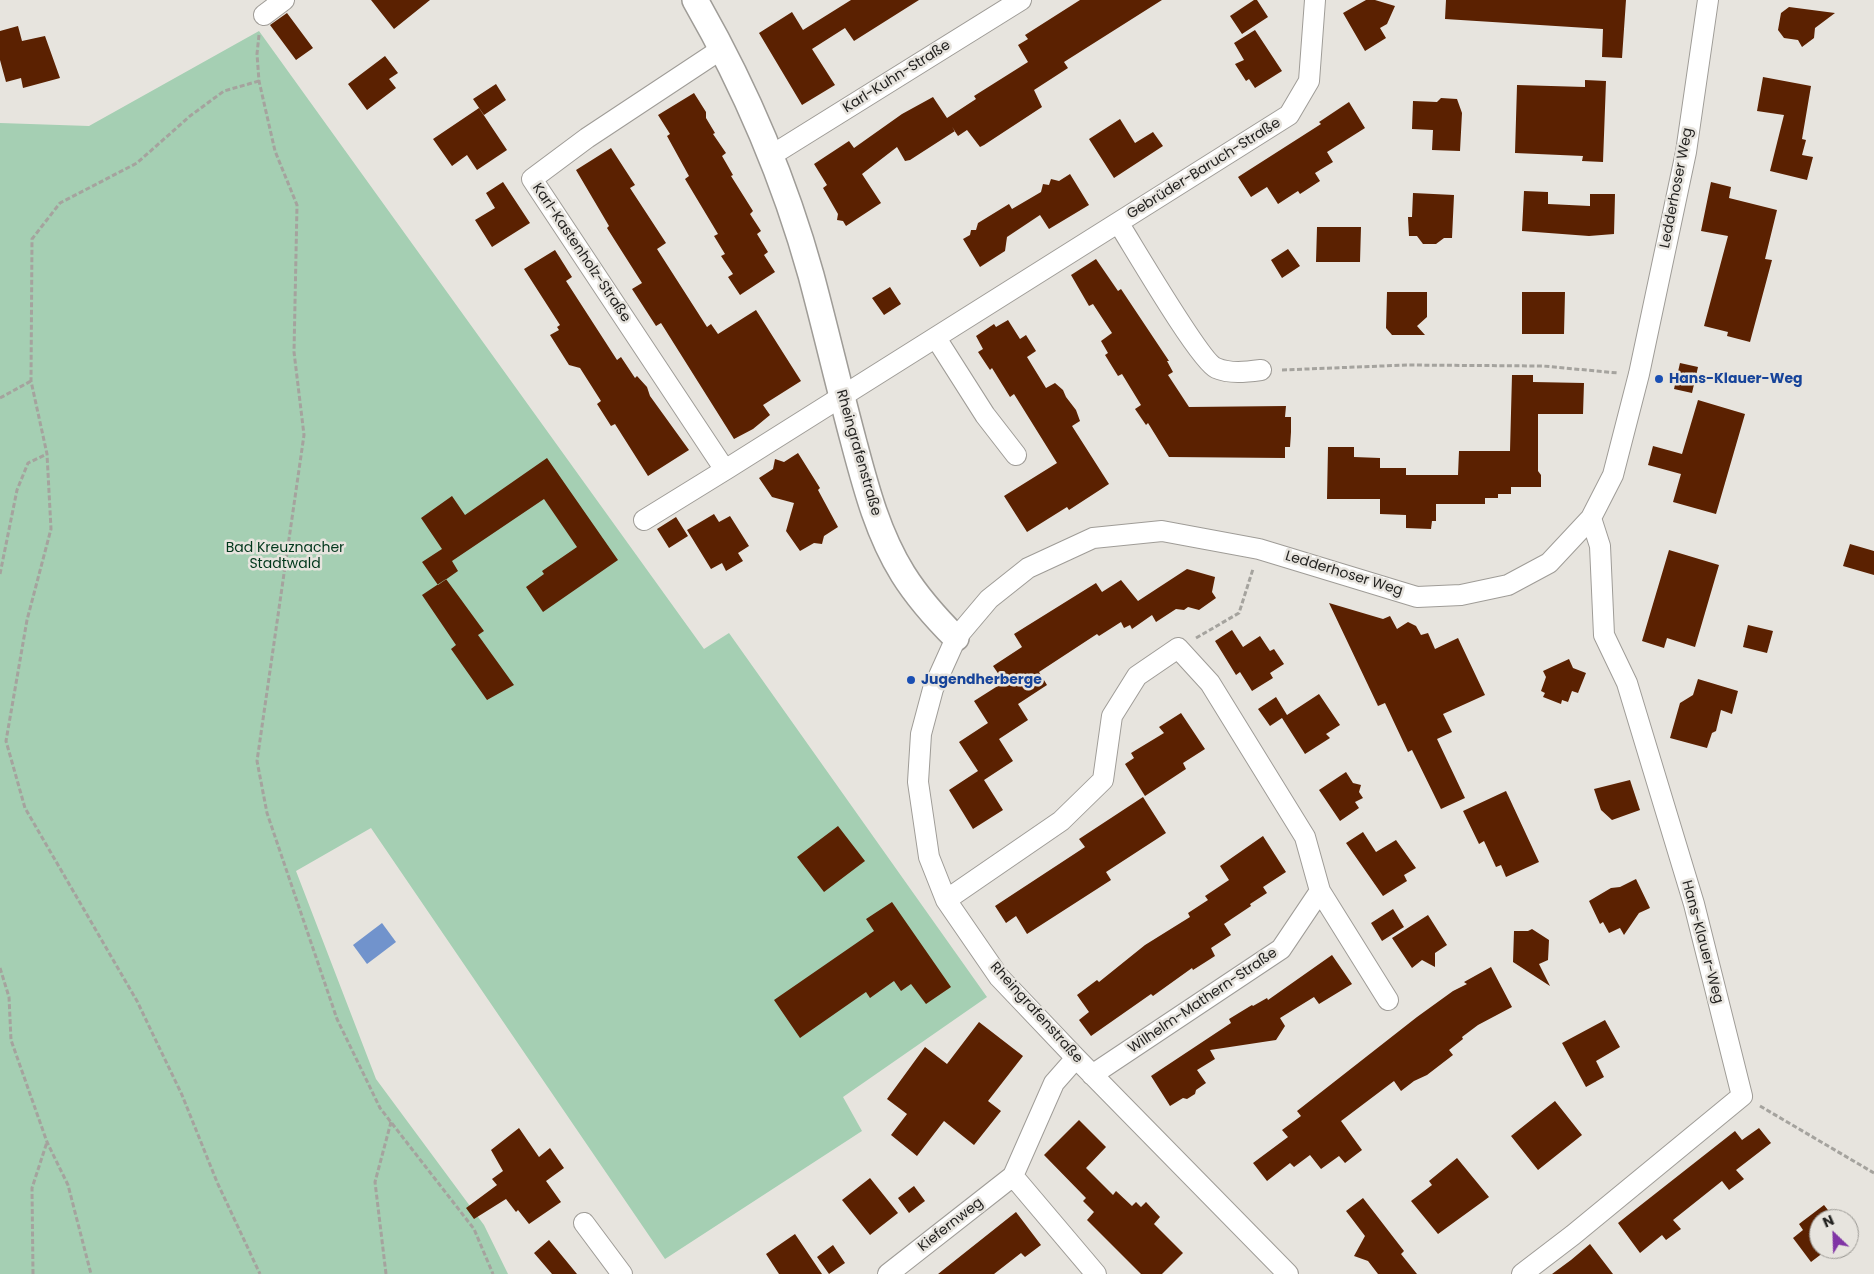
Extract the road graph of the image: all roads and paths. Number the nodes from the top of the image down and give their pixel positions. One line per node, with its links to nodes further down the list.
1 (284, 0): 6 (street)
2 (695, 0): 7 (street, Rheingrafenstraße)
3 (1022, 0): 9 (street, Karl-Kuhn-Straße)
4 (1314, 0): 10 (street, Gebrüder-Baruch-Straße)
5 (1708, 0): 13 (street, Ledderhoser Weg)
6 (264, 15): 8 (path)
7 (723, 48): 9 (street, Rheingrafenstraße); 19 (street, Karl-Kastenholz-Straße)
8 (259, 81): 14 (path); 33 (path)
9 (772, 154): 15 (street, Rheingrafenstraße)
10 (1119, 224): 11 (street, Gebrüder-Baruch-Straße); 12 (street, Gebrüder-Baruch-Straße)
11 (936, 338): 15 (street, Gebrüder-Baruch-Straße); 18 (street)
12 (1261, 370): 13 (path)
13 (1639, 374): 20 (street, Ledderhoser Weg)
14 (32, 381): 16 (path); 17 (path)
15 (841, 396): 19 (street); 24 (street, Rheingrafenstraße)
16 (0, 398)
17 (47, 454): 23 (path); 40 (path)
18 (1016, 455)
19 (725, 470): 21 (street)
20 (1591, 518): 22 (street, Ledderhoser Weg); 32 (street, Hans-Klauer-Weg)
21 (644, 520)
22 (1259, 549): 24 (street, Ledderhoser Weg); 25 (path)
23 (0, 574)
24 (956, 638): 27 (street, Rheingrafenstraße)
25 (1178, 648): 26 (street); 27 (street)
26 (1320, 890): 29 (street); 31 (street, Wilhelm-Mathern-Straße)
27 (946, 900): 30 (street, Rheingrafenstraße)
28 (0, 968): 34 (path)
29 (1388, 1000)
30 (1076, 1058): 31 (street, Rheingrafenstraße); 36 (street, Kiefernweg)
31 (1092, 1075): 46 (street, Rheingrafenstraße)
32 (1742, 1096): 35 (path); 47 (street)
33 (391, 1122): 41 (path); 42 (path)
34 (47, 1142): 38 (path); 39 (path)
35 (1874, 1173)
36 (1013, 1176): 44 (street, Kiefernweg); 45 (street)
37 (584, 1223): 43 (street)
38 (33, 1274)
39 (91, 1274)
40 (260, 1274)
41 (386, 1274)
42 (493, 1274)
43 (622, 1274)
44 (888, 1274)
45 (1096, 1274)
46 (1288, 1274)
47 (1522, 1274)

